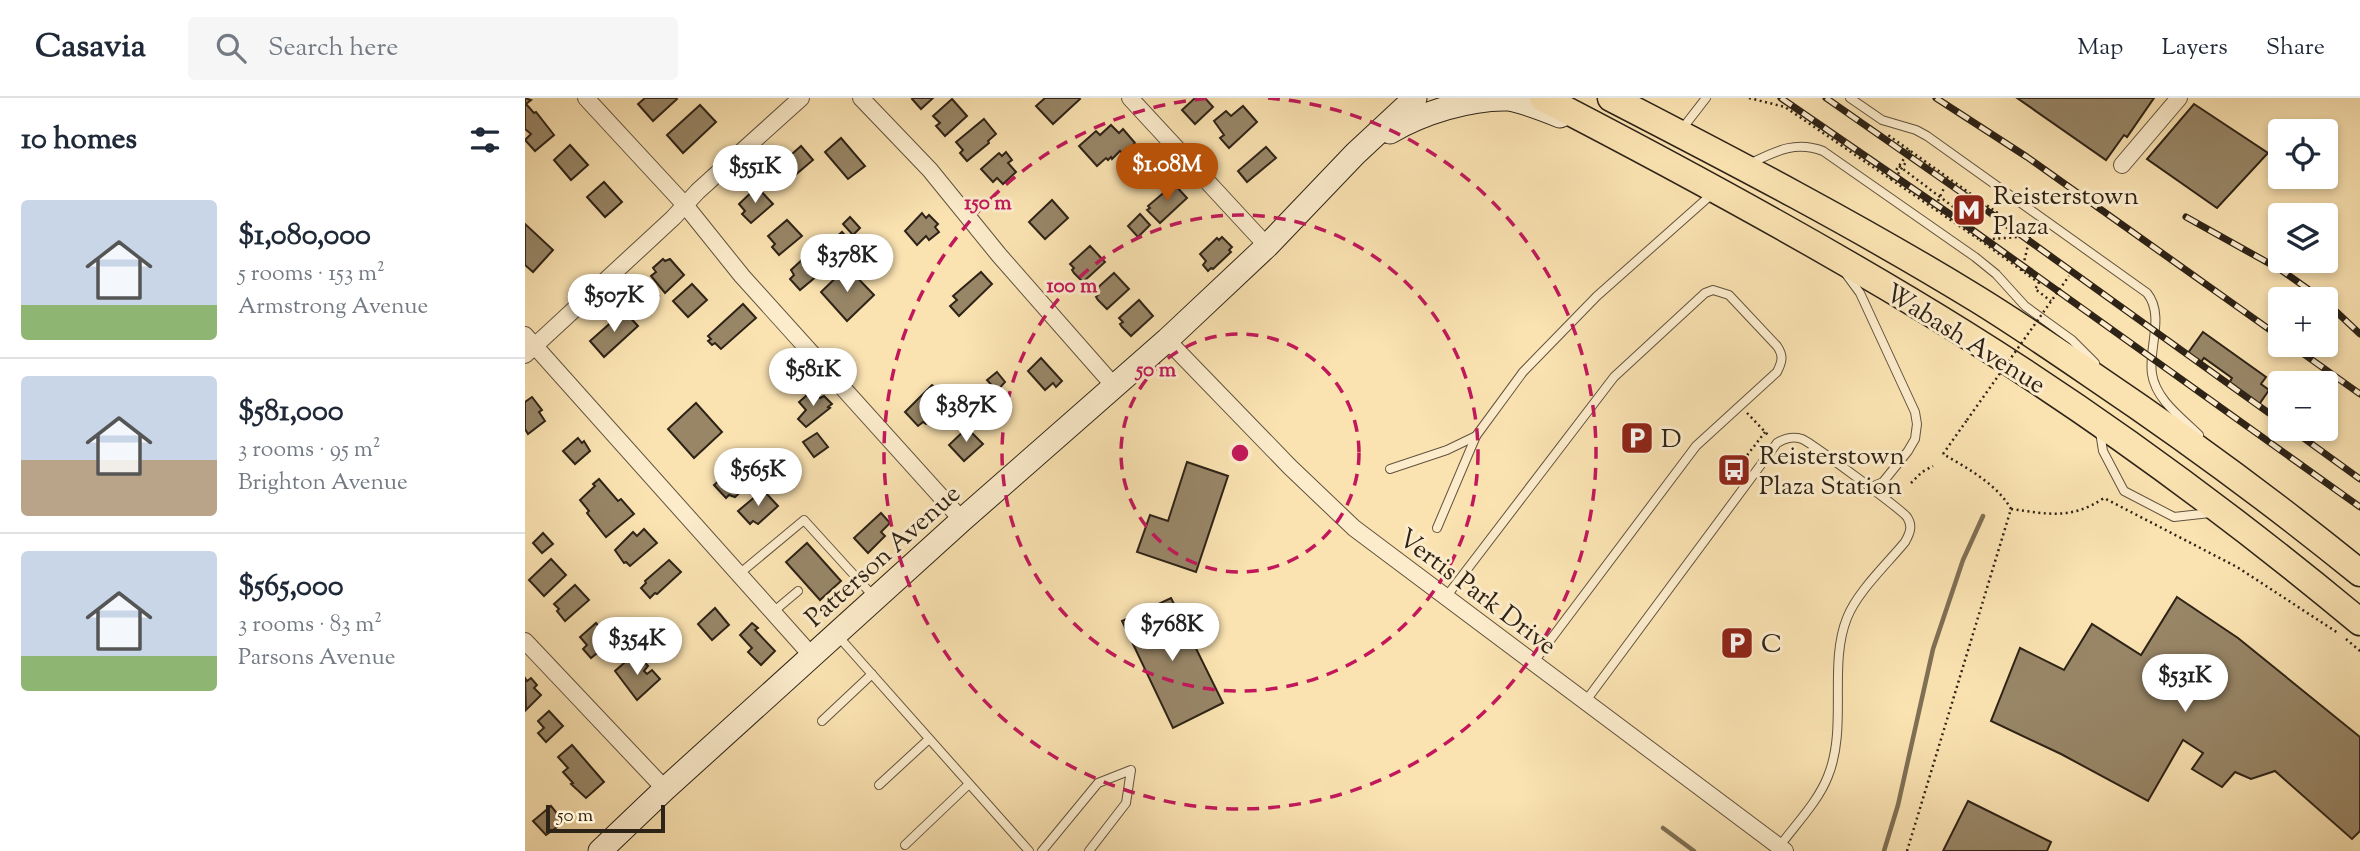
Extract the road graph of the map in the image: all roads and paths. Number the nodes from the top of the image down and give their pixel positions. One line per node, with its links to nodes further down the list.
1 (586, 98): 30 (street)
2 (801, 98): 30 (street)
3 (861, 98): 42 (street)
4 (1130, 98): 35 (street)
5 (1543, 98): 16 (main road, Wabash Avenue)
6 (1611, 98): 13 (main road, Wabash Avenue)
7 (1621, 98): 13 (main road)
8 (1706, 98): 15 (lane)
9 (1748, 98): 24 (path)
10 (1850, 98): 54 (lane)
11 (2179, 98): 20 (street)
12 (1412, 99): 18 (main road, Patterson Avenue)
13 (1645, 115): 15 (main road, Wabash Avenue)
14 (1879, 129): 17 (path)
15 (1680, 132): 21 (main road, Wabash Avenue)
16 (1634, 145): 18 (main road); 26 (main road, Wabash Avenue)
17 (1910, 150): 22 (path); 28 (path)
18 (1355, 154): 35 (main road, Patterson Avenue)
19 (1906, 162): 22 (path)
20 (2122, 165)
21 (1745, 166): 44 (main road, Wabash Avenue); 44 (lane)
22 (1900, 167): 23 (path); 24 (path); 27 (path)
23 (1898, 174)
24 (1890, 179): 32 (path)
25 (1944, 188): 27 (path)
26 (1717, 189): 36 (main road, Wabash Avenue); 47 (lane)
27 (1940, 197): 29 (path); 31 (path)
28 (1978, 199): 31 (path); 33 (path)
29 (1938, 201)
30 (685, 205): 41 (street); 57 (street)
31 (1964, 215): 32 (path)
32 (1956, 224): 34 (path)
33 (2030, 236): 34 (path); 37 (path)
34 (1980, 240): 37 (path)
35 (1268, 246): 40 (main road, Patterson Avenue)
36 (1832, 255): 45 (main road, Wabash Avenue); 53 (lane)
37 (2022, 271): 39 (path)
38 (2069, 276): 39 (path, bridge)
39 (2051, 301): 55 (path, bridge)
40 (1167, 340): 42 (main road, Patterson Avenue); 62 (street, Vertis Park Drive)
41 (528, 346): 60 (street)
42 (1115, 387): 57 (main road, Patterson Avenue)
43 (1740, 405): 46 (path); 62 (lane); 70 (lane)
44 (2140, 407): 54 (main road, Wabash Avenue)
45 (2100, 425): 56 (main road, Wabash Avenue); 56 (lane)
46 (1765, 432): 48 (path); 52 (path)
47 (1476, 436): 50 (lane); 58 (lane)
48 (1777, 443): 53 (lane); 72 (lane)
49 (1933, 466): 51 (path)
50 (1389, 469)
51 (1911, 483)
52 (1733, 487)
53 (1868, 488): 79 (lane)
54 (2259, 493): 59 (main road, Wabash Avenue)
55 (2011, 509): 68 (path); 84 (path)
56 (2218, 511): 65 (main road, Wabash Avenue)
57 (963, 520): 63 (main road, Patterson Avenue)
58 (1437, 527)
59 (2360, 573)
60 (739, 574): 63 (lane); 64 (street)
61 (798, 591): 64 (lane)
62 (1446, 597): 70 (street, Vertis Park Drive)
63 (876, 598): 66 (main road, Patterson Avenue)
64 (773, 612): 69 (street)
65 (2360, 622)
66 (836, 634): 69 (main road, Patterson Avenue); 71 (lane)
67 (525, 641): 77 (street)
68 (2360, 651)
69 (812, 656): 77 (main road, Patterson Avenue)
70 (1533, 663): 72 (street, Vertis Park Drive)
71 (872, 674): 73 (lane); 74 (lane)
72 (1585, 702): 79 (street, Vertis Park Drive)
73 (822, 720)
74 (929, 739): 75 (lane); 76 (lane)
75 (969, 783): 78 (lane); 81 (lane)
76 (879, 785)
77 (665, 789): 80 (main road, Patterson Avenue)
78 (905, 845)
79 (1782, 849)
80 (600, 851)
81 (1029, 851)
82 (1042, 851): 83 (lane)
83 (1089, 851)
84 (1907, 851)

